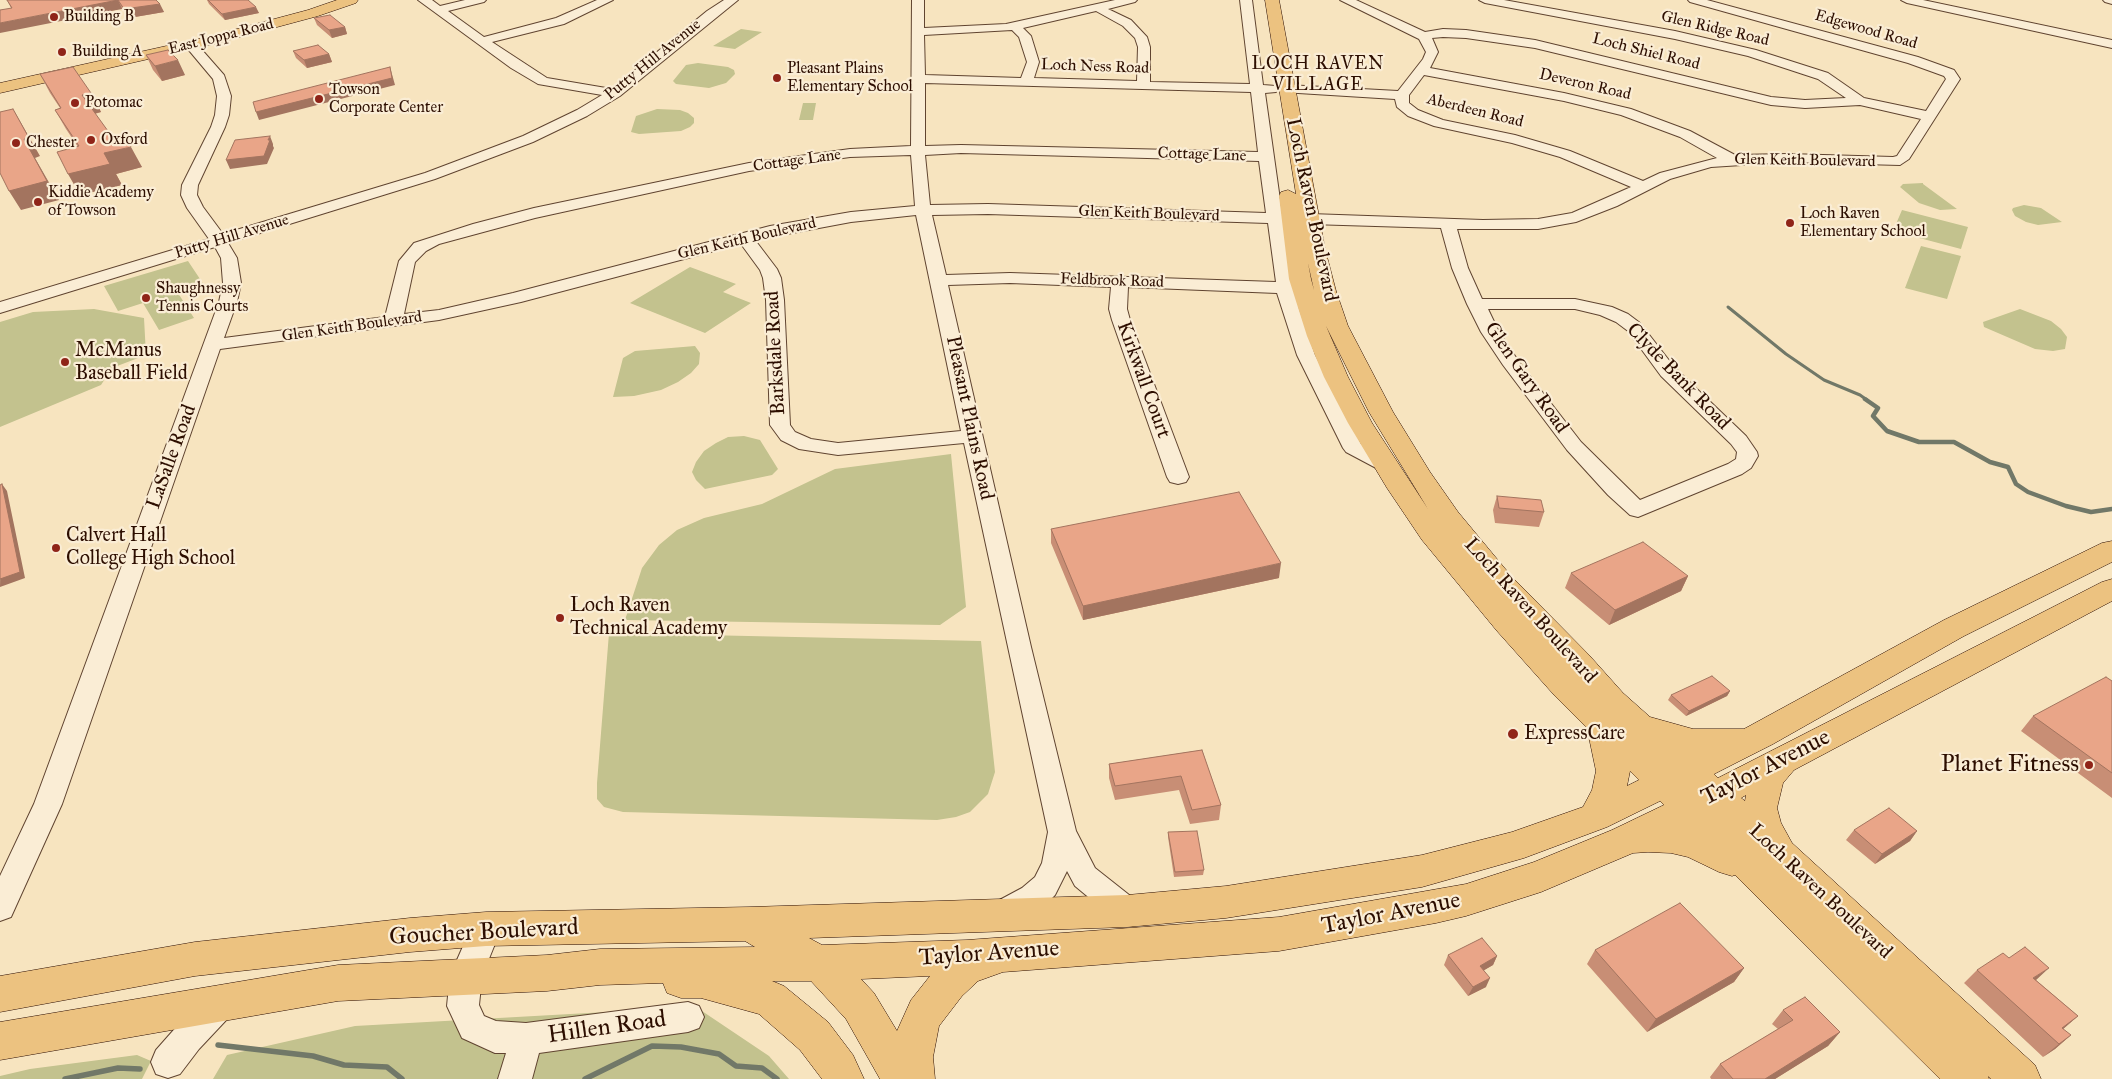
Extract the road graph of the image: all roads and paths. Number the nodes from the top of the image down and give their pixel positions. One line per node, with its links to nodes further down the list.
1 (346, 0): 23 (main road, East Joppa Road)
2 (351, 0): 23 (main road, East Joppa Road)
3 (424, 0): 17 (street)
4 (480, 0): 17 (street)
5 (607, 0): 22 (street)
6 (732, 0): 32 (street, Putty Hill Avenue)
7 (918, 0): 19 (street, Pleasant Plains Road)
8 (1131, 0): 16 (street)
9 (1246, 0): 31 (street, Loch Raven Boulevard)
10 (1258, 0): 31 (main road, Loch Raven Boulevard)
11 (1272, 0): 31 (main road, Loch Raven Boulevard)
12 (1346, 0): 21 (street)
13 (1488, 0): 34 (street, Glen Ridge Road)
14 (1694, 0): 35 (street, Edgewood Road)
15 (1907, 0): 24 (street)
16 (1098, 8): 18 (street); 29 (street)
17 (438, 10): 22 (street)
18 (1015, 27): 19 (street); 28 (street)
19 (917, 32): 26 (street, Pleasant Plains Road)
20 (2112, 33): 24 (street)
21 (1423, 36): 25 (street, Aberdeen Road); 34 (street, Loch Shiel Road)
22 (482, 41): 32 (street)
23 (189, 43): 27 (main road, East Joppa Road); 30 (main road, East Joppa Road); 43 (street, LaSalle Road)
24 (2108, 44)
25 (1421, 70): 33 (street, Aberdeen Road); 38 (street, Deveron Road)
26 (917, 80): 28 (street, Loch Ness Road); 36 (street, Pleasant Plains Road)
27 (0, 82)
28 (1026, 82): 29 (street, Loch Ness Road)
29 (1143, 86): 31 (street, Loch Ness Road)
30 (0, 88)
31 (1272, 89): 33 (street, Loch Ness Road); 37 (street, Loch Raven Boulevard); 41 (main road, Loch Raven Boulevard)
32 (615, 93): 43 (street, Putty Hill Avenue)
33 (1402, 95): 39 (street, Aberdeen Road)
34 (1860, 101): 35 (street, Glen Ridge Road)
35 (1928, 116): 38 (street, Glen Keith Boulevard)
36 (918, 151): 37 (street, Cottage Lane); 40 (street, Pleasant Plains Road); 51 (street, Cottage Lane)
37 (1266, 157): 41 (street, Loch Raven Boulevard)
38 (1732, 160): 39 (street, Glen Keith Boulevard)
39 (1641, 186): 42 (street, Glen Keith Boulevard)
40 (923, 210): 41 (street, Glen Keith Boulevard); 44 (street, Glen Keith Boulevard); 45 (street, Pleasant Plains Road)
41 (1292, 219): 42 (street, Glen Keith Boulevard); 47 (street, Loch Raven Boulevard); 54 (main road, Loch Raven Boulevard); 60 (main road, Loch Raven Boulevard)
42 (1448, 224): 49 (street, Glen Gary Road)
43 (217, 238): 48 (street, Putty Hill Avenue); 50 (street, Putty Hill Avenue); 52 (street, LaSalle Road)
44 (745, 238): 51 (street, Glen Keith Boulevard); 53 (street, Barksdale Road)
45 (939, 280): 46 (street, Feldbrook Road); 53 (street, Pleasant Plains Road)
46 (1120, 282): 47 (street, Feldbrook Road); 55 (street, Kirkwall Court)
47 (1285, 288): 54 (street, Loch Raven Boulevard)
48 (0, 297)
49 (1476, 304): 56 (street, Glen Gary Road); 56 (street, Clyde Bank Road)
50 (0, 308)
51 (393, 322): 52 (street, Glen Keith Boulevard)
52 (212, 346): 69 (street, LaSalle Road)
53 (973, 436): 66 (street, Pleasant Plains Road)
54 (1384, 464): 59 (main road, Loch Raven Boulevard)
55 (1178, 476)
56 (1638, 510)
57 (2112, 550): 61 (main road, Taylor Avenue)
58 (2112, 589): 62 (main road, Taylor Avenue)
59 (1602, 724): 63 (main road, Loch Raven Boulevard); 65 (main road)
60 (1638, 726): 61 (main road); 63 (main road, Loch Raven Boulevard)
61 (1751, 741): 63 (main road, Taylor Avenue)
62 (1787, 758): 64 (main road, Taylor Avenue); 68 (main road)
63 (1676, 778): 64 (main road, Loch Raven Boulevard); 65 (main road, Taylor Avenue)
64 (1702, 802): 67 (main road, Taylor Avenue); 68 (main road, Loch Raven Boulevard)
65 (1596, 817): 70 (main road, Taylor Avenue)
66 (1062, 832): 70 (street, Pleasant Plains Road); 71 (street, Pleasant Plains Road)
67 (1624, 840): 68 (main road); 76 (main road, Taylor Avenue)
68 (1771, 867): 91 (main road, Loch Raven Boulevard); 92 (main road, Loch Raven Boulevard)
69 (0, 908)
70 (1127, 911): 71 (main road, Taylor Avenue)
71 (1004, 914): 73 (main road, Taylor Avenue)
72 (0, 918): 74 (street)
73 (750, 924): 75 (main road, Goucher Boulevard); 77 (main road)
74 (0, 926)
75 (486, 929): 79 (street, Hillen Road); 80 (main road, Goucher Boulevard)
76 (1024, 952): 77 (main road, Taylor Avenue); 90 (main road)
77 (818, 962): 78 (main road, Taylor Avenue); 89 (main road)
78 (600, 967): 79 (main road, Goucher Boulevard); 88 (main road)
79 (466, 976): 81 (main road, Goucher Boulevard); 84 (street, Hillen Road)
80 (0, 994)
81 (222, 1003): 82 (main road, Goucher Boulevard); 86 (street)
82 (165, 1013): 85 (main road, Goucher Boulevard); 86 (street)
83 (688, 1017): 84 (street, Hillen Road)
84 (526, 1039): 87 (street)
85 (0, 1041)
86 (165, 1071)
87 (515, 1078)
88 (844, 1079)
89 (901, 1079)
90 (915, 1079)
91 (1970, 1079)
92 (2021, 1079)

